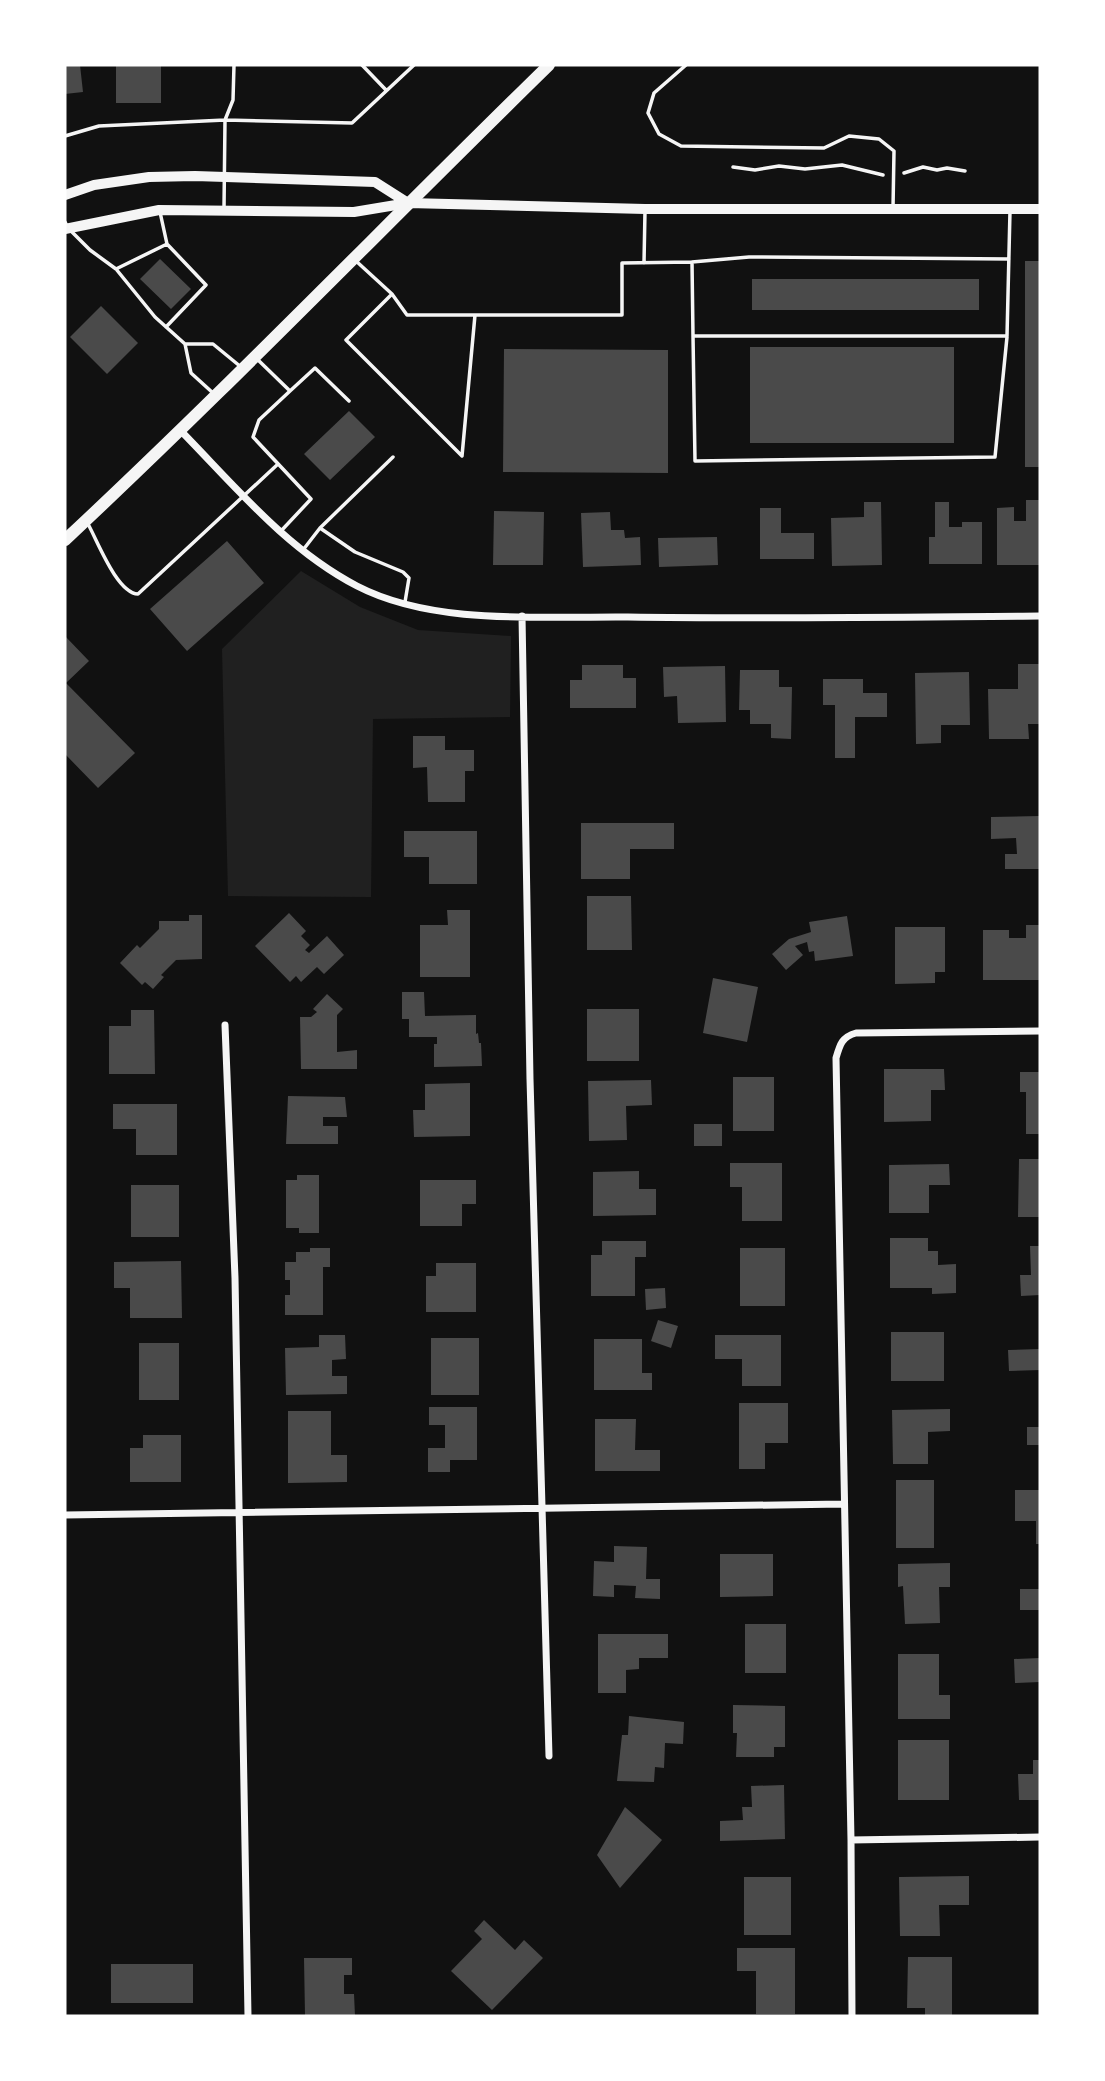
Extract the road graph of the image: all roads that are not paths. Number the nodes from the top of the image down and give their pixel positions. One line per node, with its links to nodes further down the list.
1 (234, 65): 7 (lane)
2 (362, 65): 6 (lane)
3 (547, 65): 11 (main road)
4 (687, 65): 17 (lane)
5 (410, 66): 6 (lane)
6 (387, 90): 7 (lane)
7 (225, 120): 8 (lane); 9 (lane)
8 (65, 136)
9 (224, 177): 10 (main road); 11 (main road); 16 (lane)
10 (65, 195)
11 (408, 203): 12 (main road); 16 (main road); 21 (main road)
12 (645, 209): 17 (main road); 23 (lane)
13 (1010, 209): 14 (main road); 17 (main road); 20 (lane)
14 (1040, 209)
15 (159, 210): 16 (main road); 18 (main road); 19 (lane)
16 (224, 210)
17 (893, 210)
18 (66, 226): 24 (lane)
19 (167, 244): 24 (lane); 27 (lane)
20 (1009, 259): 22 (lane); 29 (lane)
21 (355, 260): 25 (lane); 31 (main road)
22 (692, 262): 23 (lane); 28 (lane)
23 (644, 263): 26 (lane)
24 (116, 269): 27 (lane)
25 (392, 293): 26 (lane); 26 (lane)
26 (475, 315)
27 (166, 327): 30 (lane)
28 (693, 336): 29 (lane); 29 (lane)
29 (1007, 336)
30 (185, 344): 32 (lane); 34 (lane)
31 (254, 357): 32 (main road); 33 (lane)
32 (242, 369): 34 (main road)
33 (290, 391): 35 (lane); 38 (lane)
34 (215, 395): 36 (main road)
35 (349, 401)
36 (180, 430): 39 (street); 40 (main road)
37 (393, 457): 41 (lane)
38 (278, 464): 39 (lane); 42 (lane)
39 (244, 495): 40 (lane); 42 (street)
40 (86, 521): 43 (main road)
41 (320, 528): 44 (lane); 45 (lane)
42 (279, 533): 44 (street)
43 (65, 540)
44 (302, 551): 45 (street)
45 (405, 604): 46 (street)
46 (522, 616): 47 (street); 51 (street)
47 (1040, 616)
48 (225, 1025): 52 (street)
49 (1040, 1031): 50 (street)
50 (843, 1504): 51 (street); 56 (street)
51 (543, 1506): 52 (street); 54 (street)
52 (240, 1511): 53 (street); 57 (street)
53 (65, 1515)
54 (549, 1756)
55 (1040, 1837): 56 (street)
56 (851, 1840): 58 (street)
57 (247, 2016)
58 (852, 2016)

